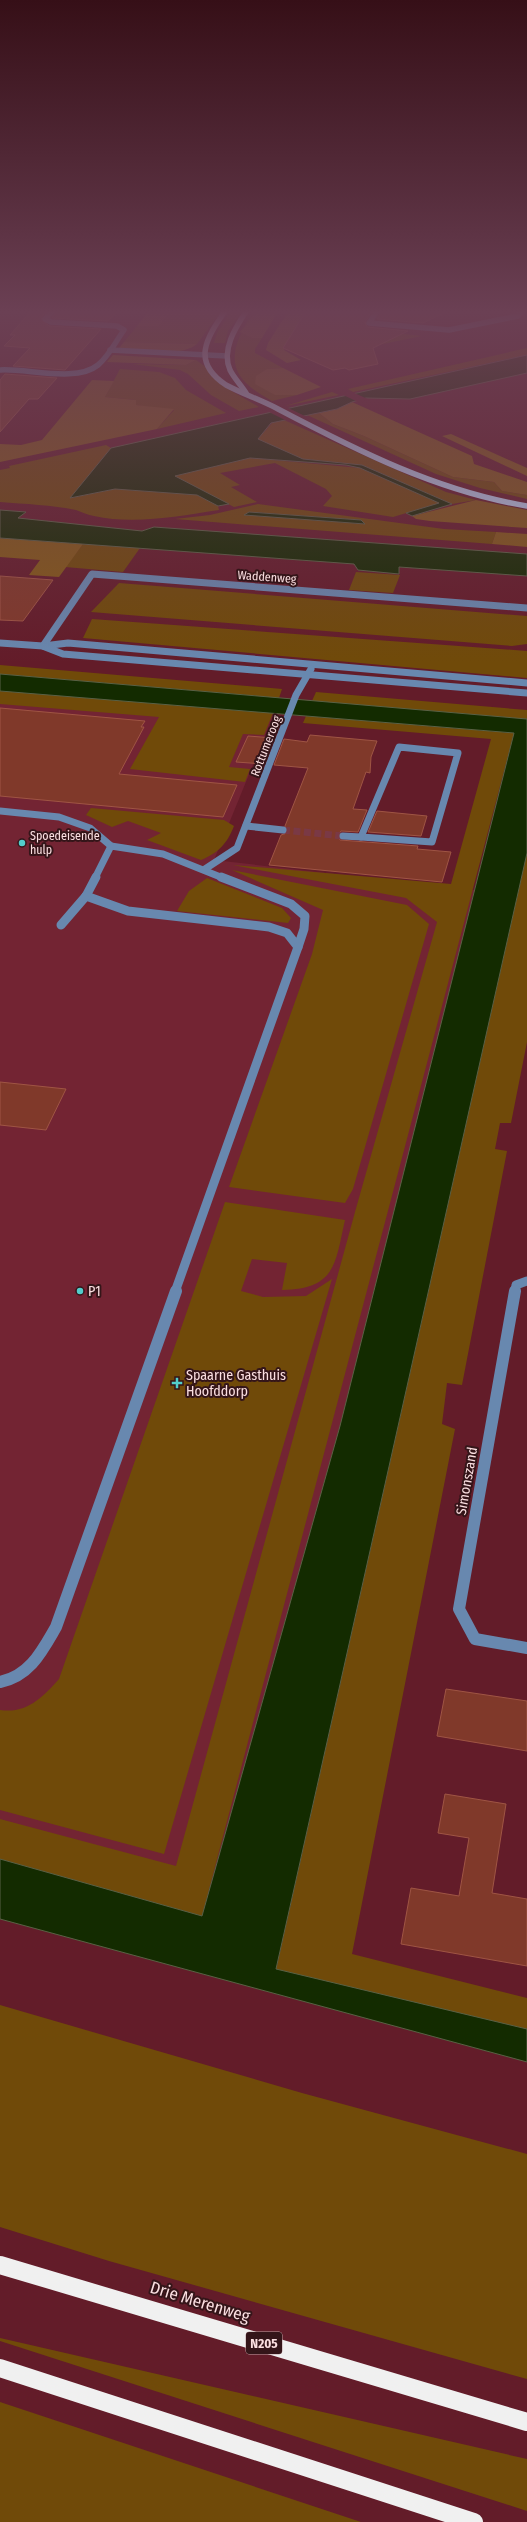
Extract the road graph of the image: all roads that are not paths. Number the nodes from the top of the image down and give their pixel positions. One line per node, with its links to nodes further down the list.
1 (312, 428): 4 (main road)
2 (318, 428): 3 (main road)
3 (527, 502)
4 (527, 506)
5 (527, 608): 7 (street, Waddenweg)
6 (0, 643): 7 (street)
7 (43, 646): 8 (street); 9 (street)
8 (312, 665): 9 (street); 10 (street)
9 (308, 674): 11 (street); 13 (street, Rottumeroog)
10 (527, 683)
11 (527, 693)
12 (0, 811): 17 (street)
13 (246, 826): 14 (street); 18 (street, Rottumeroog)
14 (283, 830)
15 (343, 836): 16 (street)
16 (361, 838): 16 (street)
17 (110, 846): 18 (street); 19 (street)
18 (205, 869): 21 (street)
19 (86, 896): 20 (street); 21 (street)
20 (61, 925)
21 (298, 947): 24 (street)
22 (527, 1281): 23 (street, Simonszand)
23 (527, 1648)
24 (0, 1682)
25 (0, 2265): 27 (highway, Drie Merenweg / N205)
26 (0, 2368): 28 (highway)
27 (527, 2422)
28 (474, 2522)

